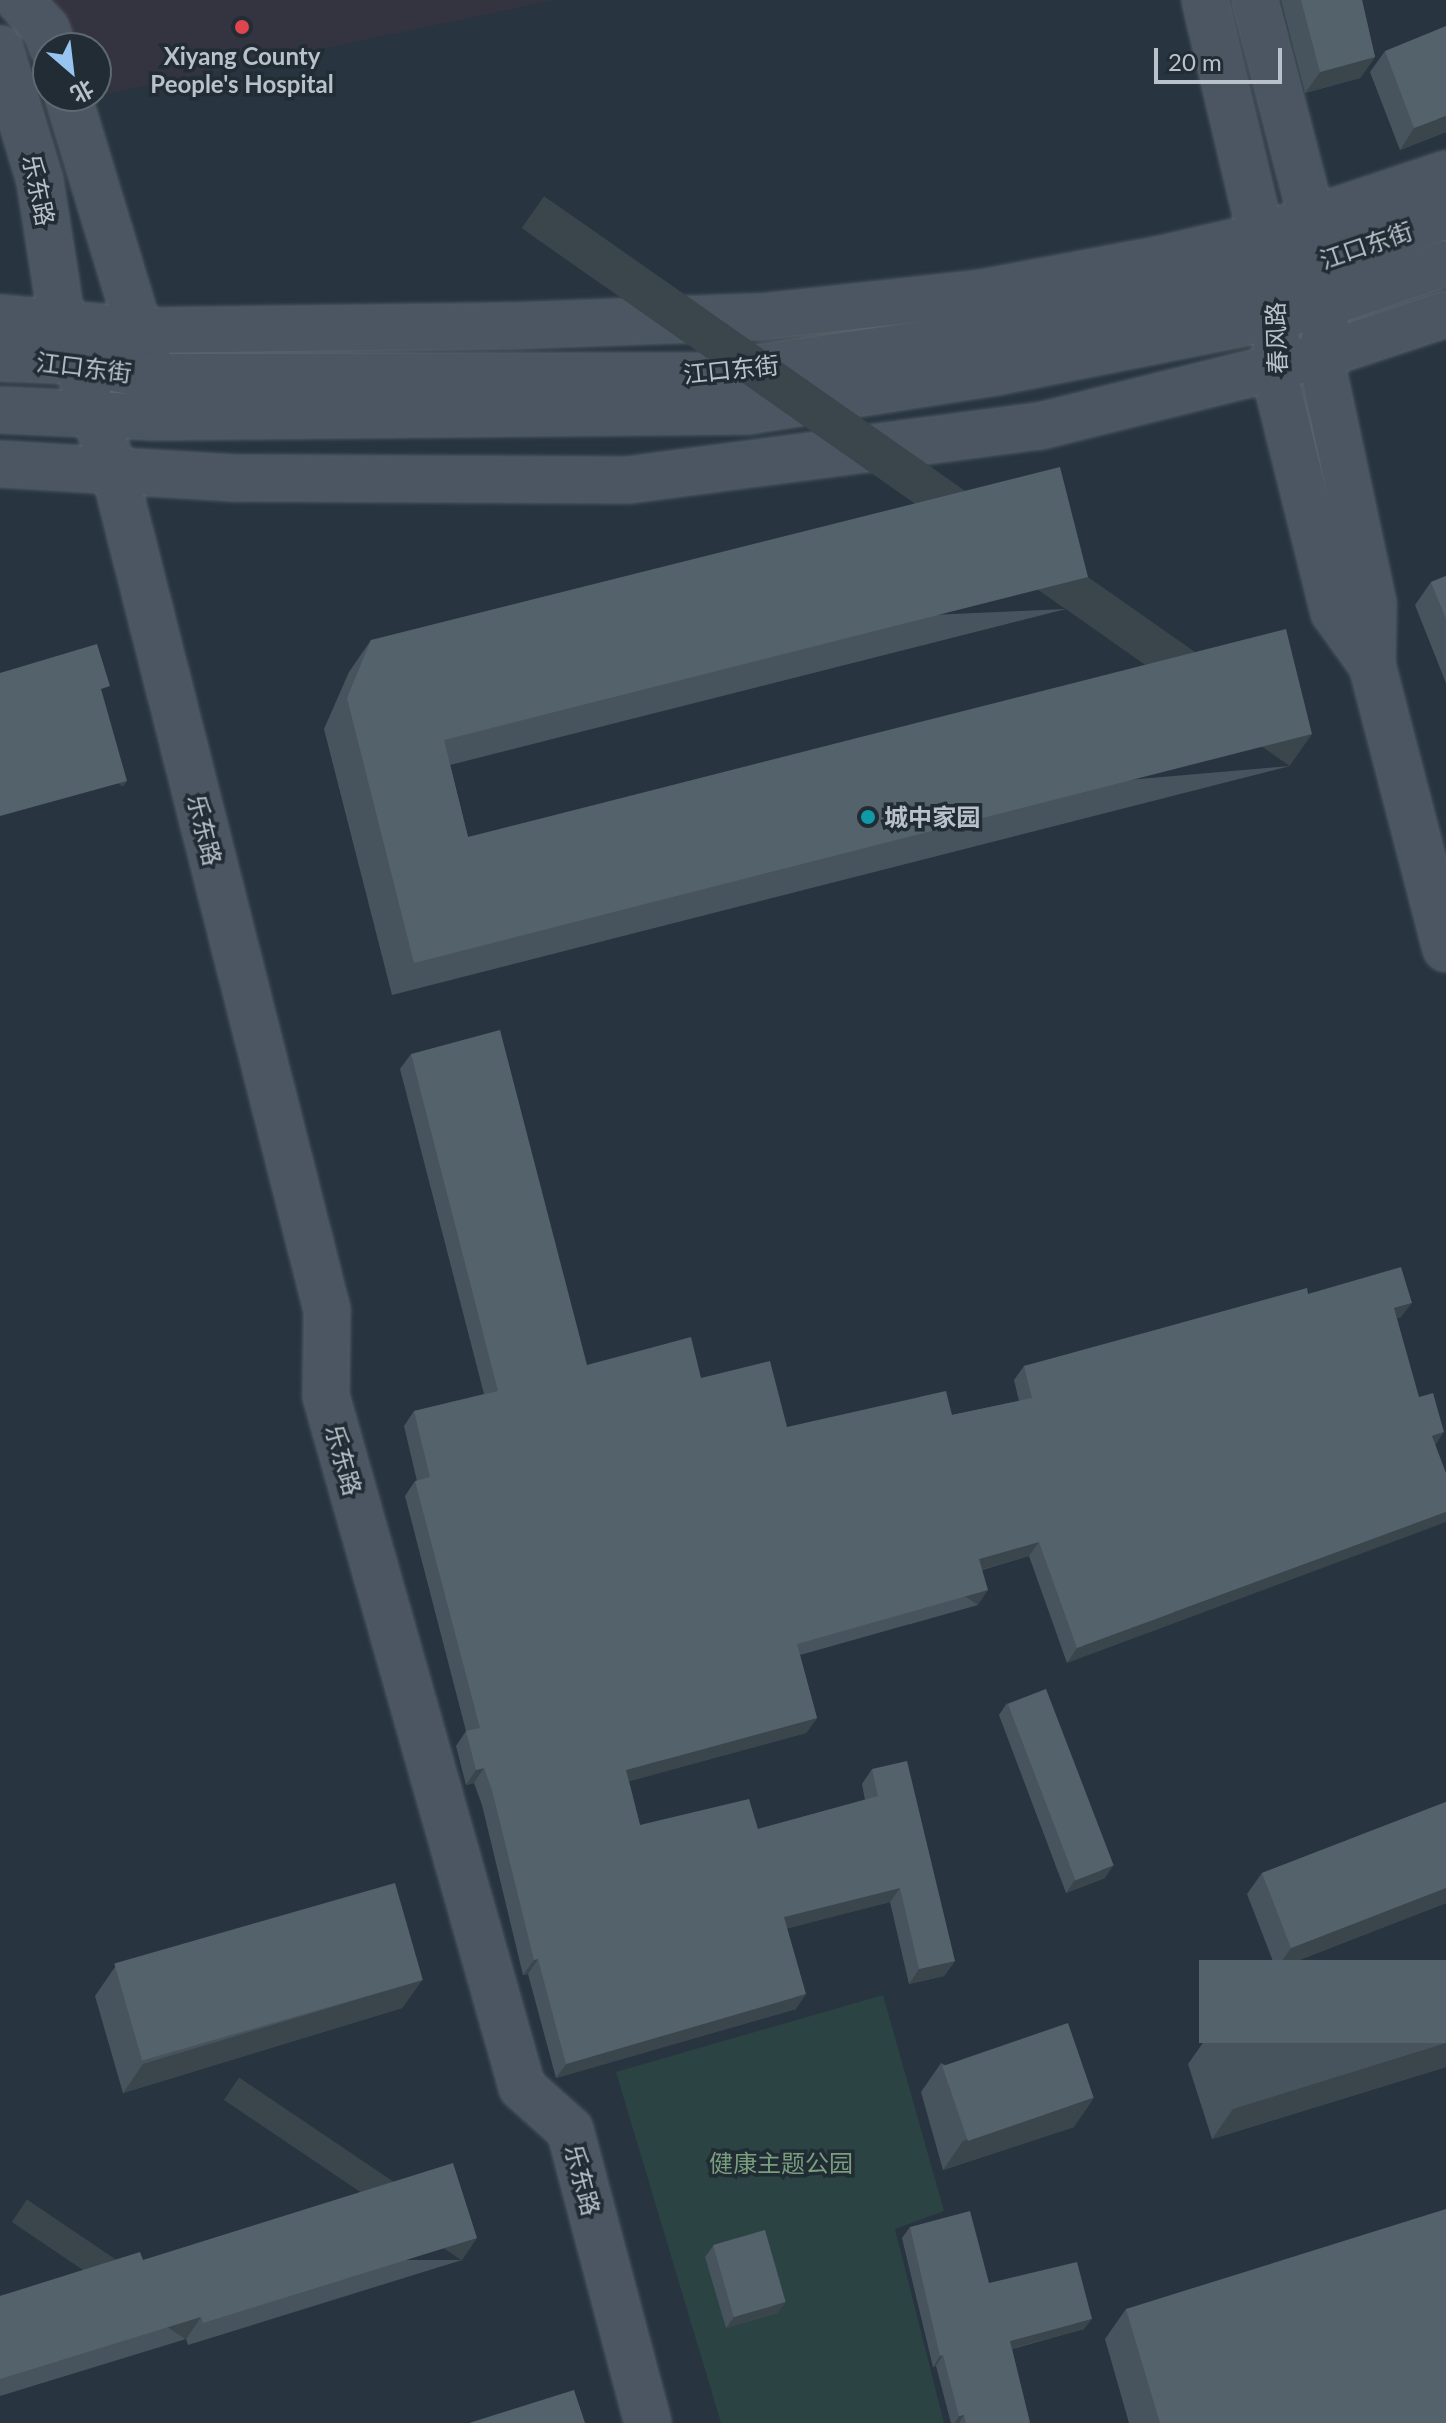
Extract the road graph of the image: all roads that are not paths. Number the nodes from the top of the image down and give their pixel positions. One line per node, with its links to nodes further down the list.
1 (4, 0): 6 (main road)
2 (19, 0): 5 (main road)
3 (1205, 0): 14 (main road, 春风路)
4 (1255, 0): 11 (main road, 春风路)
5 (47, 32)
6 (0, 41)
7 (0, 49): 20 (main road, 乐东路)
8 (73, 112): 19 (main road)
9 (1446, 174): 11 (main road)
10 (1446, 216): 12 (main road, 江口东街)
11 (1312, 218): 12 (main road, 春风路); 14 (main road)
12 (1323, 261): 14 (main road, 江口东街); 15 (main road, 春风路)
13 (1446, 263): 15 (main road, 江口东街)
14 (1270, 276): 15 (main road, 江口东街); 18 (main road); 23 (main road, 春风路); 24 (main road, 江口东街)
15 (1333, 302): 21 (main road, 春风路)
16 (1446, 314): 21 (main road)
17 (0, 318): 20 (main road)
18 (636, 321): 19 (main road); 24 (main road)
19 (142, 331): 20 (main road); 25 (main road)
20 (68, 341): 22 (main road, 江口东街); 25 (main road, 江口东街); 27 (main road, 乐东路)
21 (1320, 356): 23 (main road); 31 (main road, 春风路)
22 (0, 358)
23 (1273, 368): 30 (main road); 31 (main road, 春风路)
24 (631, 394): 25 (main road, 江口东街); 30 (main road)
25 (152, 396): 27 (main road, 江口东街); 29 (main road)
26 (0, 410): 27 (main road, 江口东街)
27 (95, 416): 29 (main road, 乐东路)
28 (0, 464): 29 (main road)
29 (114, 470): 30 (main road); 33 (main road, 乐东路)
30 (628, 480)
31 (1372, 665): 32 (main road, 春风路)
32 (1446, 949)
33 (648, 2423)

